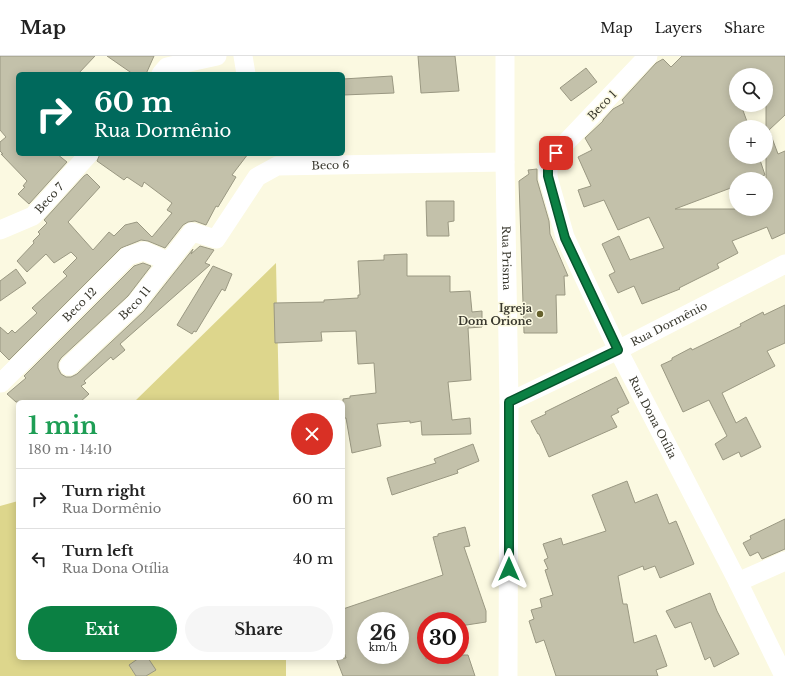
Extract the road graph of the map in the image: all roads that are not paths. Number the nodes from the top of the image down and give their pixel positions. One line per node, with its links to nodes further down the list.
1 (217, 56): 5 (street)
2 (243, 56): 6 (street)
3 (505, 56): 10 (street, Rua Prisma)
4 (648, 56): 7 (street, Beco 1)
5 (163, 72)
6 (246, 72)
7 (556, 153): 15 (street, Rua Dona Otília)
8 (87, 156): 11 (street, Beco 7)
9 (274, 160): 10 (street, Beco 6); 12 (street, Beco 6)
10 (505, 162): 18 (street, Rua Prisma)
11 (0, 230)
12 (192, 232): 13 (street, Beco 11)
13 (169, 262): 16 (street, Beco 11); 17 (street, Beco 12)
14 (785, 264): 15 (street, Rua Dormênio)
15 (618, 350): 18 (street, Rua Dormênio); 20 (street, Rua Dona Otília)
16 (69, 366)
17 (1, 383)
18 (509, 402): 21 (street, Rua Prisma)
19 (785, 561): 20 (street)
20 (738, 582): 22 (street, Rua Dona Otília)
21 (508, 676)
22 (784, 676)

